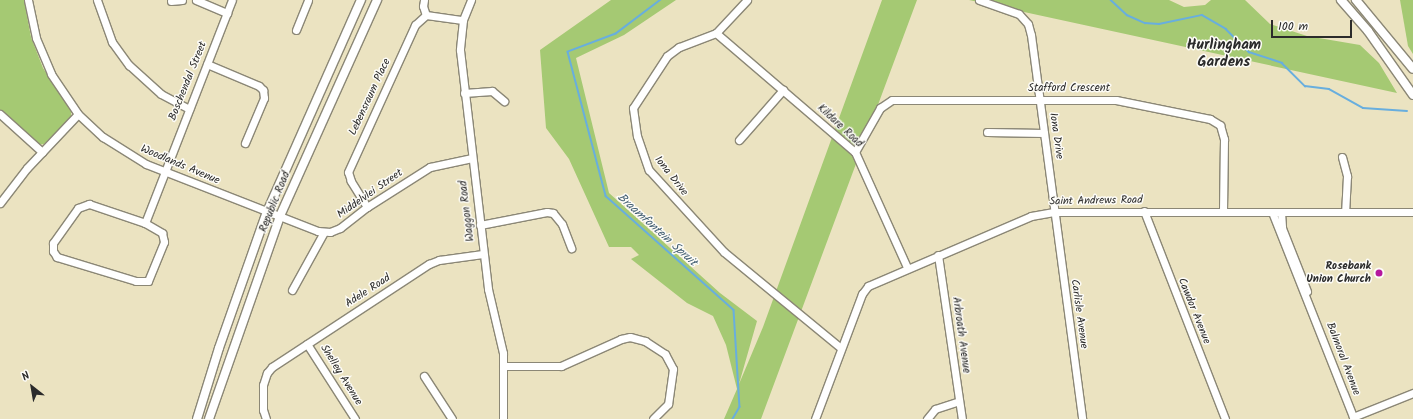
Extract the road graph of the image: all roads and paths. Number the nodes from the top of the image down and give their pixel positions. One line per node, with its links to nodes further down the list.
1 (28, 0): 30 (street, Woodlands Avenue)
2 (97, 0): 28 (street)
3 (182, 0): 15 (street)
4 (196, 0): 16 (street)
5 (232, 0): 16 (street, Boschendal Street)
6 (308, 0): 19 (street)
7 (361, 0): 42 (main road, Republic Road)
8 (377, 0): 50 (main road, Republic Road)
9 (424, 0): 17 (street)
10 (471, 0): 18 (street, Waggon Road)
11 (747, 0): 20 (street, Iona Drive)
12 (979, 0): 26 (street, Iona Drive)
13 (1341, 0): 25 (main road)
14 (1356, 0): 22 (main road)
15 (171, 1)
16 (227, 13): 21 (street, Boschendal Street)
17 (426, 15): 18 (street); 41 (street, Lebensraum Place)
18 (463, 20): 24 (street, Waggon Road)
19 (296, 30)
20 (716, 33): 23 (street, Kildare Road); 61 (street, Iona Drive)
21 (207, 64): 28 (street, Boschendal Street); 34 (street)
22 (1413, 70)
23 (783, 90): 33 (street); 36 (street, Kildare Road)
24 (464, 93): 27 (street); 38 (street, Waggon Road)
25 (1413, 96)
26 (1040, 99): 32 (street, Iona Drive); 36 (street, Stafford Crescent); 45 (street, Stafford Crescent)
27 (504, 101)
28 (189, 109): 39 (street, Boschendal Street)
29 (0, 114): 35 (street)
30 (78, 114): 35 (street); 39 (street, Woodlands Avenue)
31 (987, 132): 32 (street)
32 (1044, 133): 43 (street, Iona Drive)
33 (739, 140)
34 (245, 143)
35 (42, 152): 40 (street)
36 (855, 152): 58 (street, Kildare Road)
37 (1342, 157): 48 (street)
38 (472, 158): 41 (street, Middelvlei Street); 52 (street, Waggon Road)
39 (164, 171): 42 (street, Woodlands Avenue); 51 (street, Boschendal Street)
40 (0, 203)
41 (367, 207): 53 (street, Middelvlei Street)
42 (267, 212): 50 (street, Woodlands Avenue); 67 (main road, Republic Road)
43 (1054, 212): 44 (street, Saint Andrews Road); 56 (street, Saint Andrews Road); 77 (street, Carlisle Avenue)
44 (1144, 212): 45 (street, Saint Andrews Road); 78 (street, Cawdor Avenue)
45 (1223, 212): 46 (street, Saint Andrews Road)
46 (1272, 212): 47 (street, Saint Andrews Road); 57 (street, Balmoral Avenue)
47 (1281, 212): 48 (street, Saint Andrews Road); 57 (street, Balmoral Avenue)
48 (1345, 212): 49 (street, Saint Andrews Road)
49 (1412, 212)
50 (280, 216): 53 (street); 68 (main road, Republic Road)
51 (145, 223): 51 (street)
52 (480, 225): 54 (street); 55 (street, Waggon Road)
53 (324, 232): 59 (street)
54 (571, 248)
55 (483, 254): 60 (street, Adele Road); 62 (street, Waggon Road)
56 (938, 254): 58 (street, Saint Andrews Road); 65 (street, Arbroath Avenue)
57 (1293, 260): 66 (street, Balmoral Avenue)
58 (906, 267): 61 (street, Saint Andrews Road)
59 (292, 290)
60 (307, 344): 69 (street, Adele Road); 70 (street, Shelley Avenue)
61 (841, 348): 74 (street, Saint Andrews Road)
62 (503, 366): 72 (street, Waggon Road); 73 (street)
63 (424, 376): 71 (street)
64 (1413, 393): 66 (street)
65 (959, 401): 75 (street); 76 (street, Arbroath Avenue)
66 (1354, 418)
67 (197, 419)
68 (209, 419)
69 (266, 419)
70 (355, 419)
71 (452, 419)
72 (503, 419)
73 (652, 419)
74 (815, 419)
75 (926, 419)
76 (962, 419)
77 (1082, 419)
78 (1225, 419)

